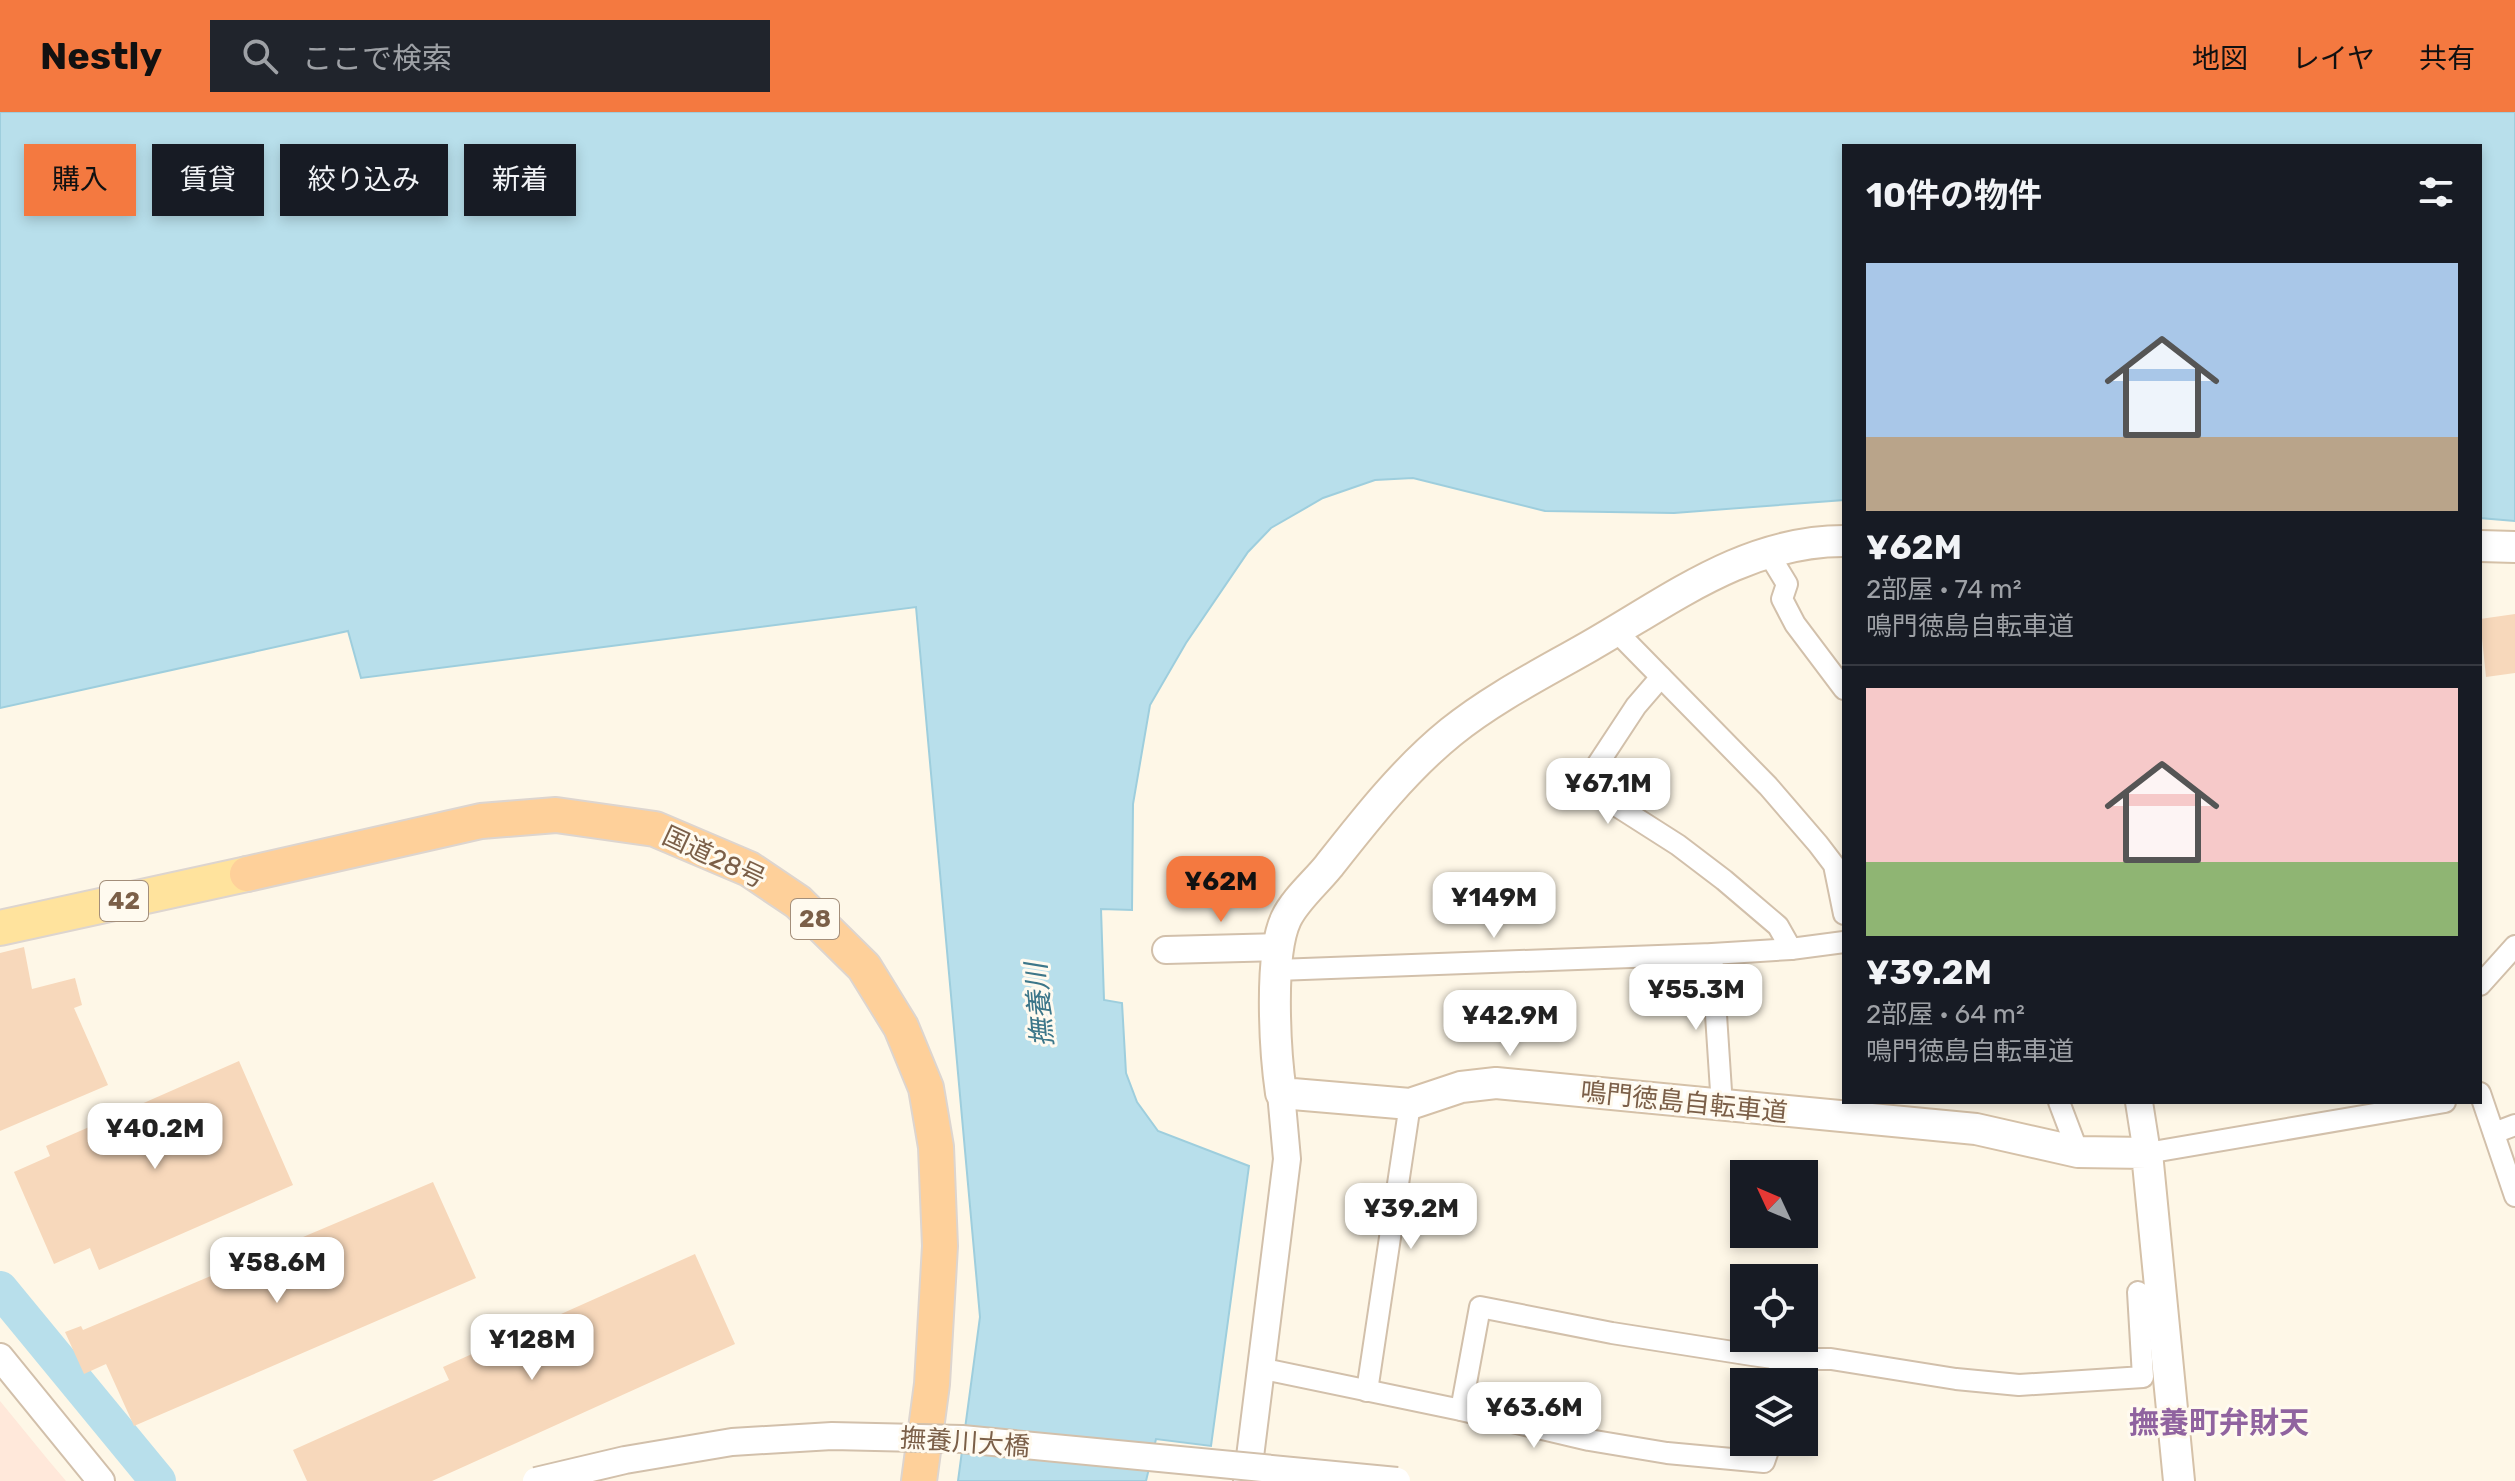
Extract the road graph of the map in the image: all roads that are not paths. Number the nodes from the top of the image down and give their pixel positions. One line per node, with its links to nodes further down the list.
1 (1842, 541): 4 (main road)
2 (2482, 546): 3 (main road)
3 (2515, 547)
4 (1767, 551): 5 (main road); 7 (street)
5 (1616, 631): 6 (street); 16 (main road)
6 (1661, 677): 9 (street); 13 (street)
7 (1842, 686)
8 (247, 874): 10 (main road, 42); 40 (highway, 国道28号 / 28)
9 (1842, 904)
10 (0, 928)
11 (1842, 942): 13 (street)
12 (2515, 946): 17 (street)
13 (1791, 949): 15 (street)
14 (1166, 950): 16 (street)
15 (1712, 954): 16 (street); 24 (street)
16 (1277, 958): 18 (main road)
17 (2482, 983)
18 (1281, 1093): 20 (main road, 鳴門徳島自転車道); 33 (street)
19 (2482, 1100): 26 (street)
20 (1410, 1104): 24 (main road, 鳴門徳島自転車道); 35 (street)
21 (2060, 1104): 27 (street)
22 (2139, 1104): 28 (street)
23 (2433, 1104): 28 (street)
24 (1722, 1106): 27 (main road, 鳴門徳島自転車道)
25 (2515, 1125): 26 (street)
26 (2494, 1133): 29 (street)
27 (2078, 1152): 28 (main road, 鳴門徳島自転車道)
28 (2147, 1153): 43 (main road)
29 (2515, 1196)
30 (2138, 1292): 32 (street)
31 (0, 1357): 38 (street)
32 (1780, 1359): 34 (street); 36 (street)
33 (1259, 1368): 35 (street); 41 (street)
34 (1779, 1368)
35 (1367, 1391): 36 (street)
36 (1461, 1410): 37 (street)
37 (1766, 1456)
38 (101, 1481)
39 (536, 1481): 42 (street, 撫養川大橋, bridge)
40 (919, 1481)
41 (1247, 1481)
42 (1397, 1481)
43 (2179, 1481)

